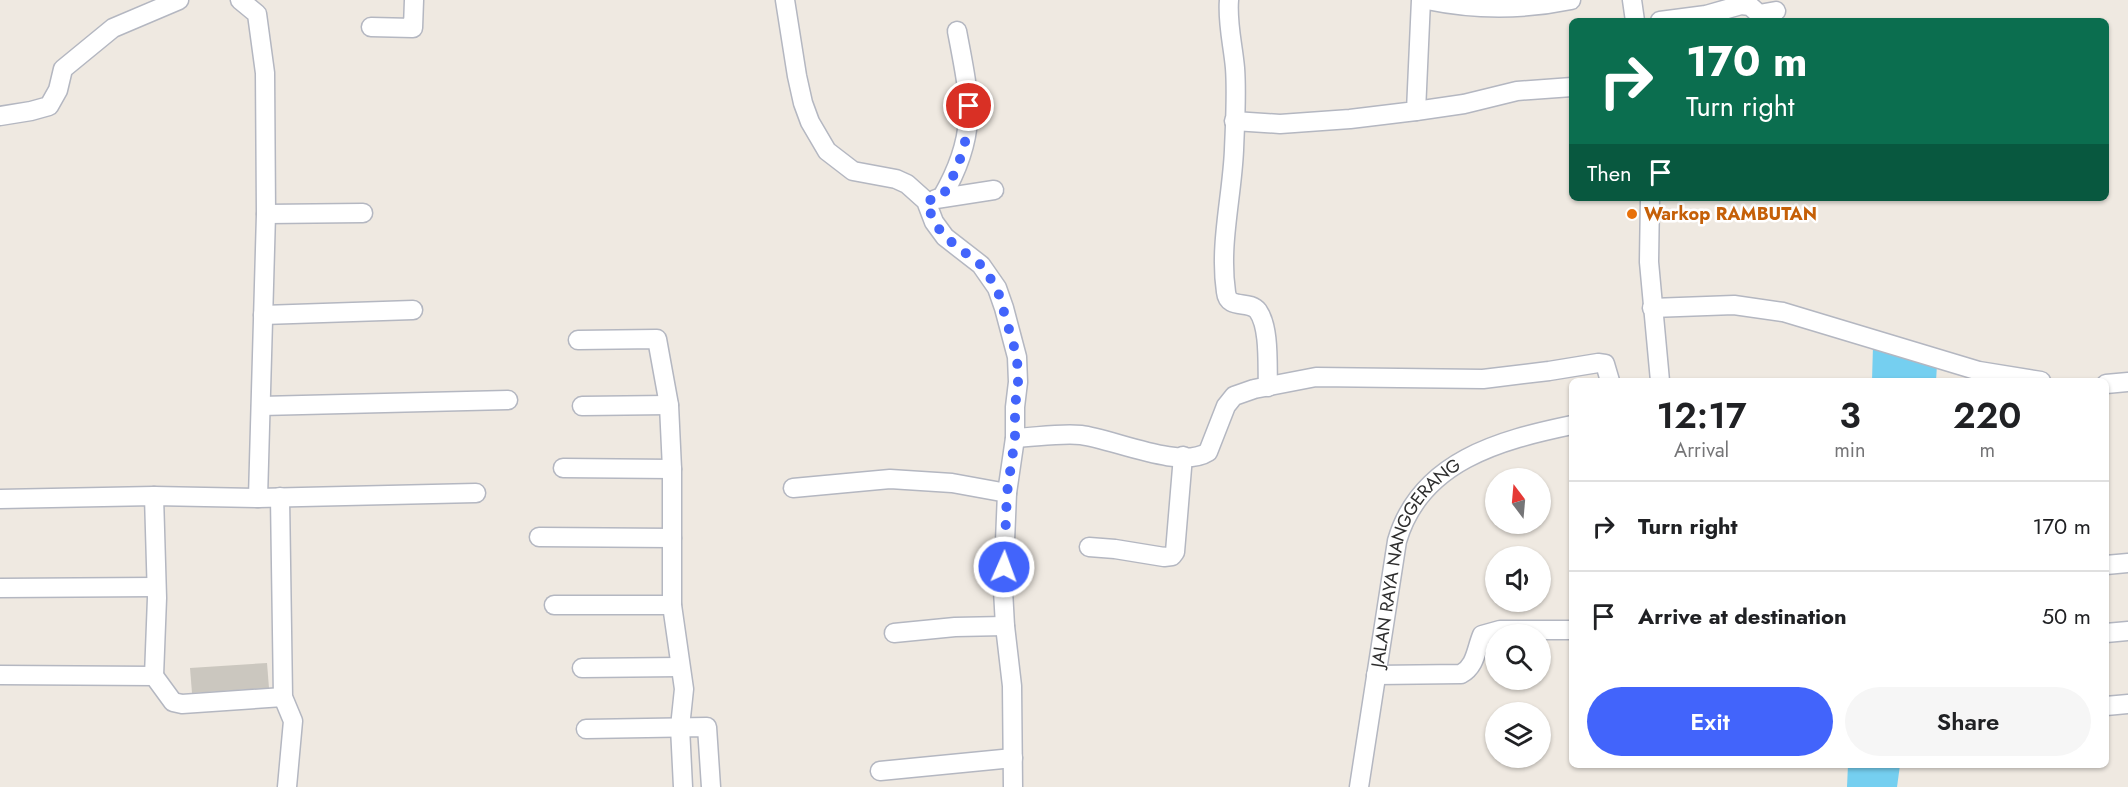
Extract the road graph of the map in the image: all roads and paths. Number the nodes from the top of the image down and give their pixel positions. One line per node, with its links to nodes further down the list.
1 (179, 0): 17 (street)
2 (240, 0): 23 (street)
3 (414, 0): 13 (street)
4 (784, 0): 20 (street)
5 (1229, 0): 18 (street)
6 (1421, 0): 16 (street)
7 (1427, 0): 8 (street)
8 (1571, 0)
9 (1632, 0): 11 (street)
10 (1776, 11): 12 (street)
11 (1635, 18)
12 (1683, 18)
13 (371, 27)
14 (957, 31): 20 (street)
15 (1569, 87): 16 (street)
16 (1416, 111): 18 (street)
17 (0, 116)
18 (1234, 121): 33 (street)
19 (994, 190): 20 (street)
20 (934, 199): 39 (street)
21 (1650, 201): 24 (street)
22 (363, 213): 23 (street)
23 (266, 214): 26 (street)
24 (1652, 308): 29 (street); 30 (street)
25 (413, 310): 26 (street)
26 (263, 315): 36 (street)
27 (578, 340): 35 (street)
28 (1609, 378): 33 (street)
29 (1660, 378)
30 (2022, 378)
31 (2128, 382): 32 (street)
32 (2109, 384)
33 (1268, 387): 40 (street)
34 (508, 400): 36 (street)
35 (669, 405): 37 (street); 42 (street)
36 (261, 406): 48 (street)
37 (582, 406)
38 (1569, 427): 67 (street, JALAN RAYA NANGGERANG)
39 (1015, 438): 40 (street); 45 (street)
40 (1183, 456): 52 (street)
41 (563, 468): 42 (street)
42 (672, 469): 51 (street)
43 (794, 488): 45 (street)
44 (476, 493): 47 (street)
45 (1007, 493): 59 (street)
46 (154, 496): 48 (street); 49 (street); 55 (street)
47 (280, 497): 48 (street); 69 (street)
48 (258, 498)
49 (0, 499)
50 (539, 537): 51 (street)
51 (672, 538): 58 (street)
52 (1089, 547)
53 (2128, 563): 54 (street)
54 (2109, 565)
55 (156, 587): 56 (street); 68 (street)
56 (0, 588)
57 (554, 605): 58 (street)
58 (672, 605): 64 (street)
59 (1005, 627): 62 (street); 74 (street)
60 (1569, 630): 67 (street)
61 (2128, 631): 63 (street)
62 (894, 633)
63 (2109, 633)
64 (681, 667): 65 (street); 72 (street)
65 (582, 668)
66 (0, 675): 68 (street)
67 (1376, 675): 80 (street, JALAN RAYA NANGGERANG)
68 (154, 676): 69 (street)
69 (282, 697): 76 (street)
70 (2128, 704): 71 (street)
71 (2109, 706)
72 (680, 727): 73 (street); 77 (street); 78 (street)
73 (586, 729)
74 (1013, 758): 75 (street); 79 (street)
75 (880, 771)
76 (287, 787)
77 (682, 787)
78 (711, 787)
79 (1013, 787)
80 (1359, 787)

